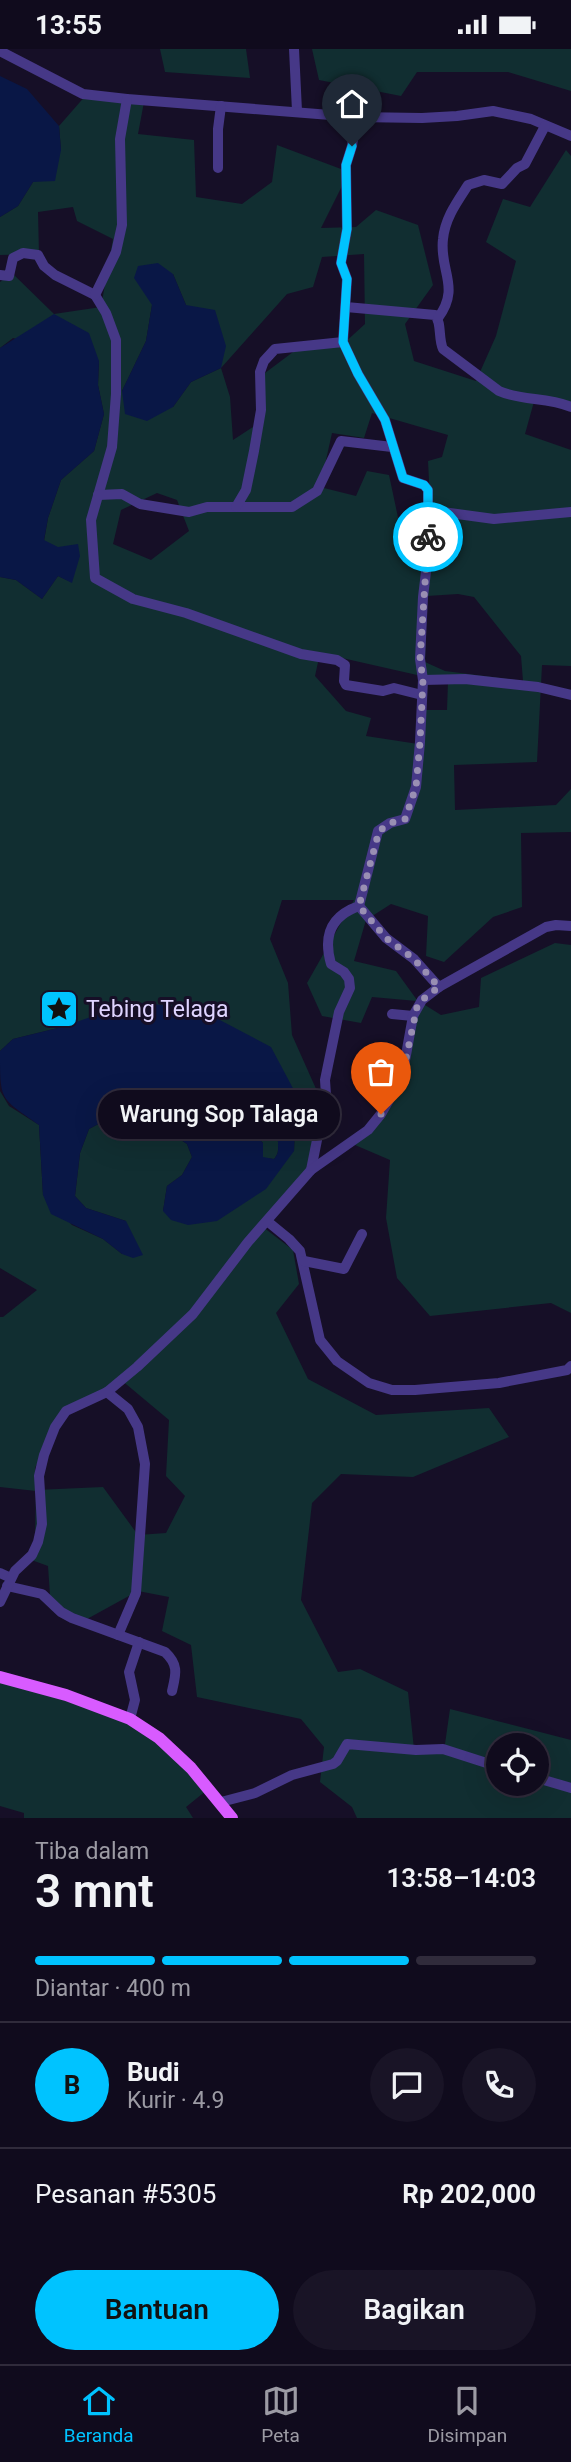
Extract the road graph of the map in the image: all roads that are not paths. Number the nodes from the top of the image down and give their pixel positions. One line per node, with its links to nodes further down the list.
1 (293, 49): 5 (street)
2 (0, 51): 3 (street)
3 (127, 99): 4 (street); 11 (street)
4 (221, 106): 5 (street); 9 (street)
5 (297, 111): 6 (street)
6 (356, 117): 7 (street); 12 (street)
7 (545, 126): 8 (street); 13 (street)
8 (571, 136)
9 (218, 168)
10 (0, 275): 11 (street)
11 (94, 295): 17 (street)
12 (346, 307): 13 (street); 14 (street)
13 (438, 319): 15 (street)
14 (343, 342): 16 (street); 18 (street)
15 (571, 407)
16 (392, 447): 18 (street); 19 (street)
17 (98, 495): 18 (street); 22 (street)
18 (236, 507)
19 (428, 510): 20 (street); 21 (street)
20 (571, 512)
21 (423, 680): 22 (street); 23 (street)
22 (422, 695): 24 (street)
23 (571, 695)
24 (359, 906): 26 (street); 29 (street)
25 (571, 926): 26 (street)
26 (439, 987): 28 (street)
27 (392, 1014): 28 (street)
28 (414, 1016): 29 (street)
29 (311, 1170): 30 (street)
30 (267, 1221): 32 (street); 34 (street)
31 (362, 1234): 32 (street)
32 (304, 1261): 33 (street)
33 (571, 1366)
34 (107, 1392): 36 (street); 38 (street)
35 (0, 1573): 36 (street)
36 (9, 1582): 37 (street); 38 (street)
37 (0, 1602)
38 (118, 1635): 39 (street)
39 (139, 1642): 41 (street); 42 (street)
40 (0, 1677): 42 (main road)
41 (172, 1691)
42 (130, 1719): 46 (main road)
43 (486, 1763): 46 (street)
44 (549, 1782): 45 (street)
45 (571, 1788)
46 (221, 1802): 47 (main road)
47 (232, 1818)

